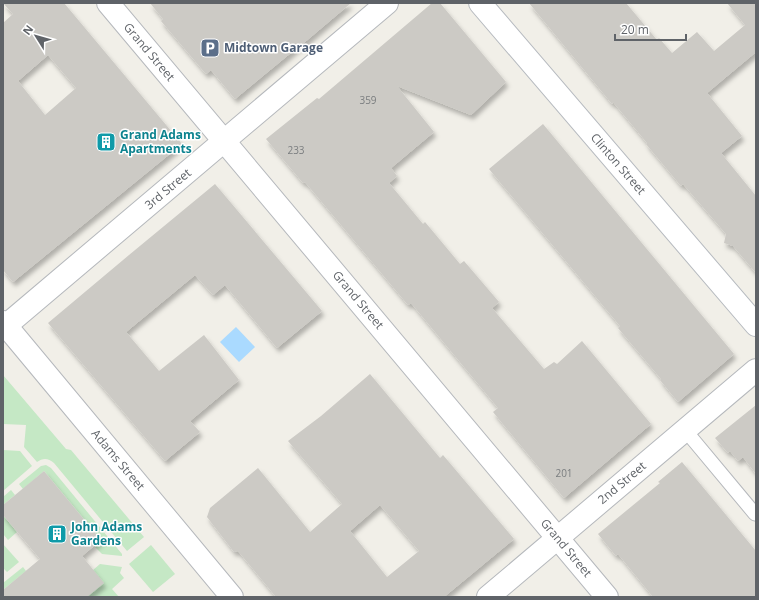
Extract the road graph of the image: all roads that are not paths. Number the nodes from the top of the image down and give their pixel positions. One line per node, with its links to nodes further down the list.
1 (108, 3): 4 (street, Grand Street)
2 (387, 3): 4 (street, 3rd Street)
3 (480, 3): 6 (street, Clinton Street)
4 (224, 142): 5 (street, 3rd Street); 10 (street, Grand Street)
5 (4, 325): 11 (street, Adams Street)
6 (756, 326)
7 (756, 370): 8 (street, 2nd Street)
8 (685, 430): 9 (lane); 10 (street, 2nd Street)
9 (755, 514)
10 (558, 538): 12 (street, 2nd Street); 13 (street, Grand Street)
11 (232, 597)
12 (488, 597)
13 (607, 597)

